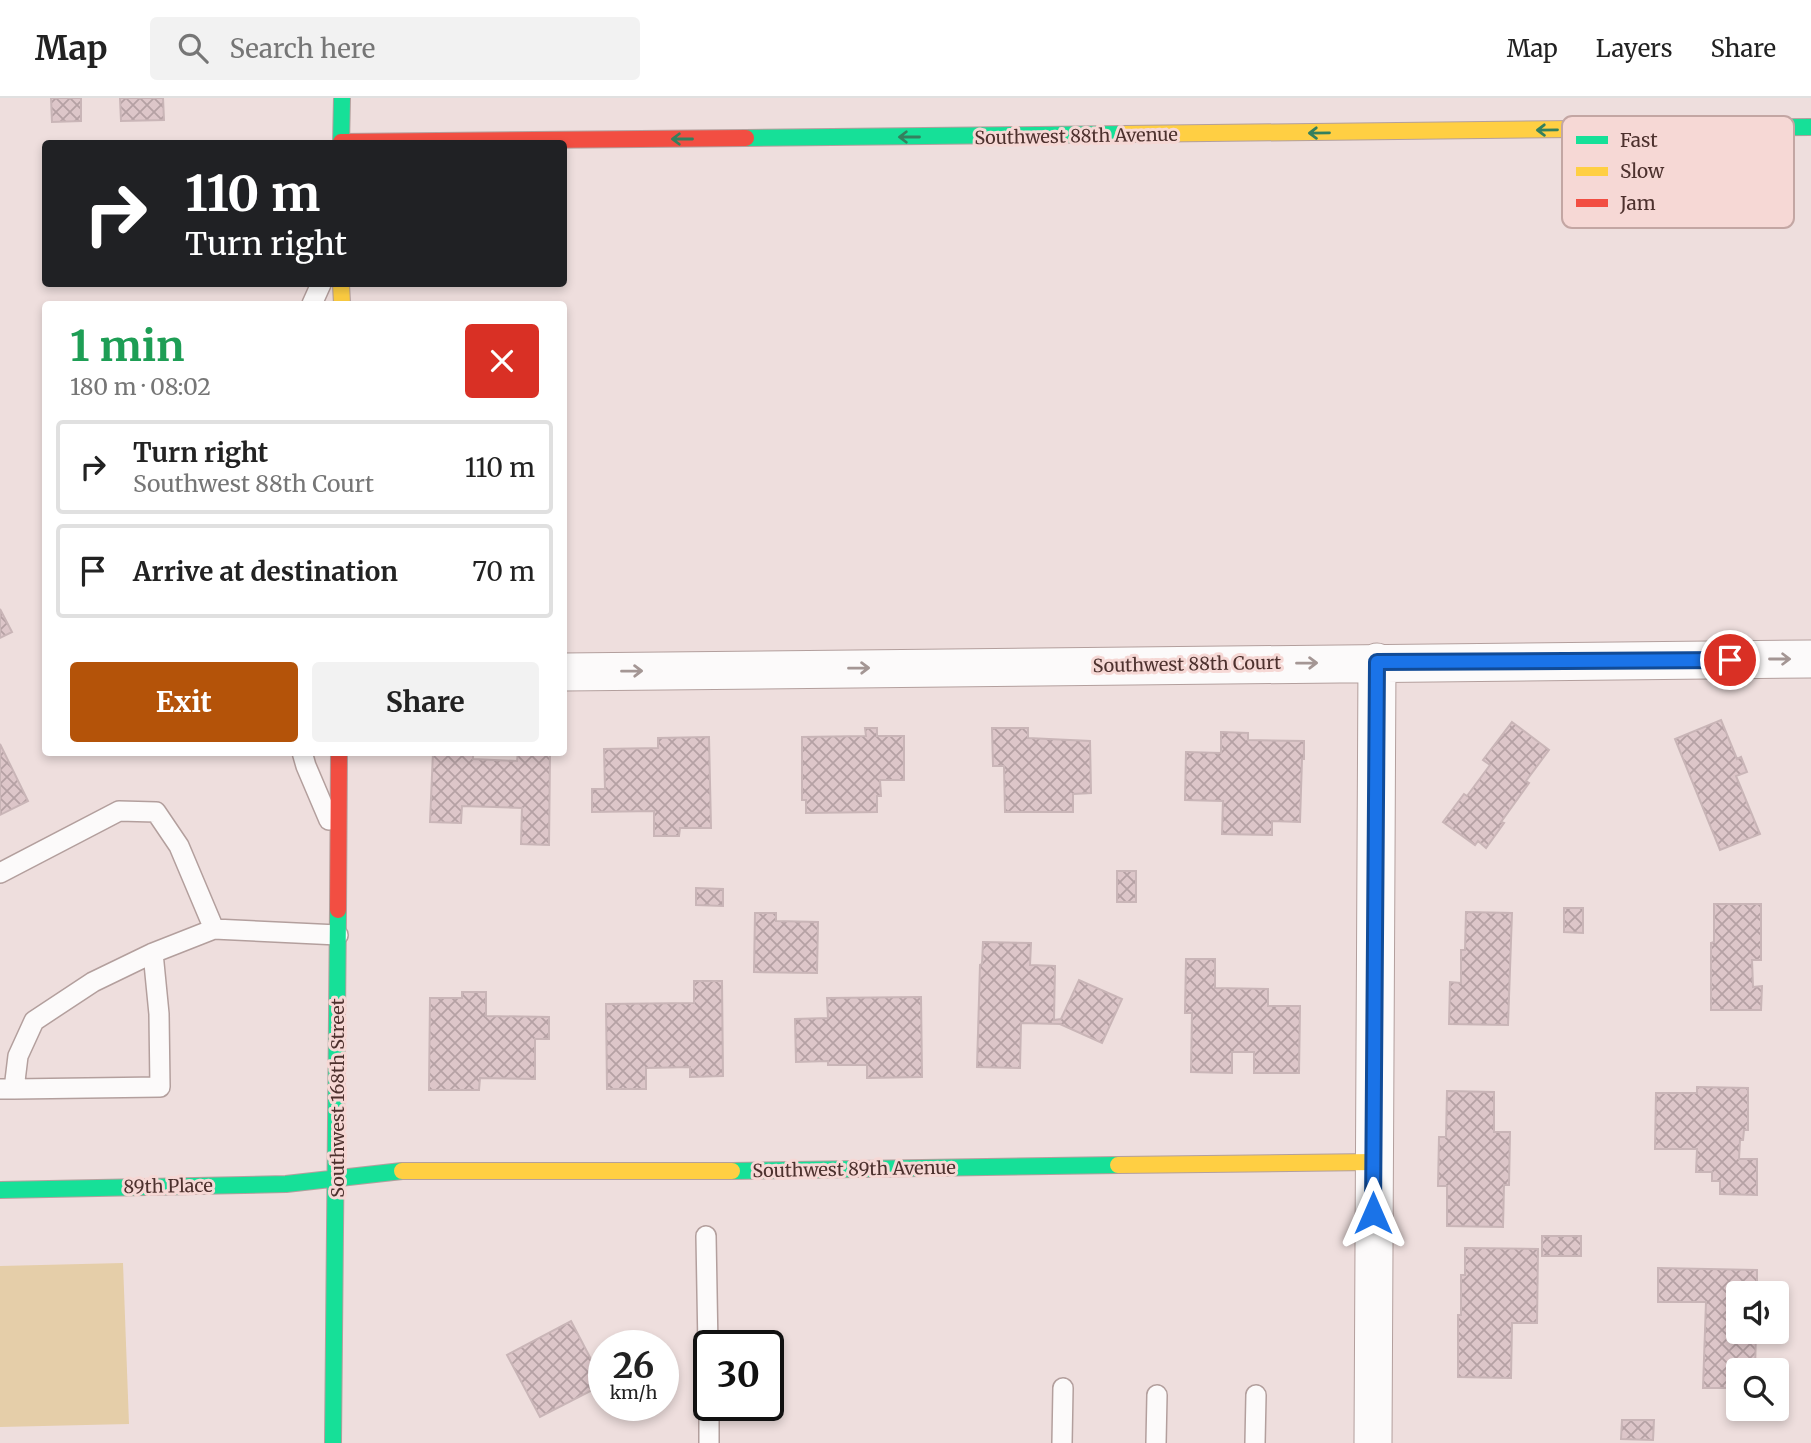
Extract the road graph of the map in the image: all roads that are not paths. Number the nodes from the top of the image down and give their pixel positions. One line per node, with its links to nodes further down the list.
1 (342, 98): 3 (street)
2 (1562, 130): 4 (street, Southwest 88th Avenue, one-way to 4)
3 (341, 140)
4 (567, 141)
5 (1811, 659): 6 (street, Southwest 88th Court, one-way to 5)
6 (1377, 662): 7 (street, Southwest 88th Court, one-way to 6); 16 (street)
7 (567, 672)
8 (339, 756): 10 (street, Southwest 168th Street)
9 (304, 759): 10 (lane)
10 (339, 842): 13 (street, Southwest 168th Street)
11 (0, 873): 12 (lane)
12 (214, 929): 13 (lane); 14 (lane)
13 (338, 935): 17 (street, Southwest 168th Street)
14 (153, 953): 15 (lane); 15 (lane)
15 (7, 1089)
16 (1373, 1162): 17 (street, Southwest 89th Avenue); 30 (street)
17 (336, 1180): 18 (street, 89th Place); 25 (street, Southwest 168th Street)
18 (0, 1190)
19 (706, 1236): 20 (lane)
20 (708, 1330)
21 (1063, 1388): 27 (lane)
22 (1157, 1395): 28 (lane)
23 (1256, 1395): 29 (lane)
24 (709, 1421): 26 (lane)
25 (333, 1443)
26 (709, 1443)
27 (1062, 1443)
28 (1156, 1443)
29 (1255, 1443)
30 (1373, 1443)

